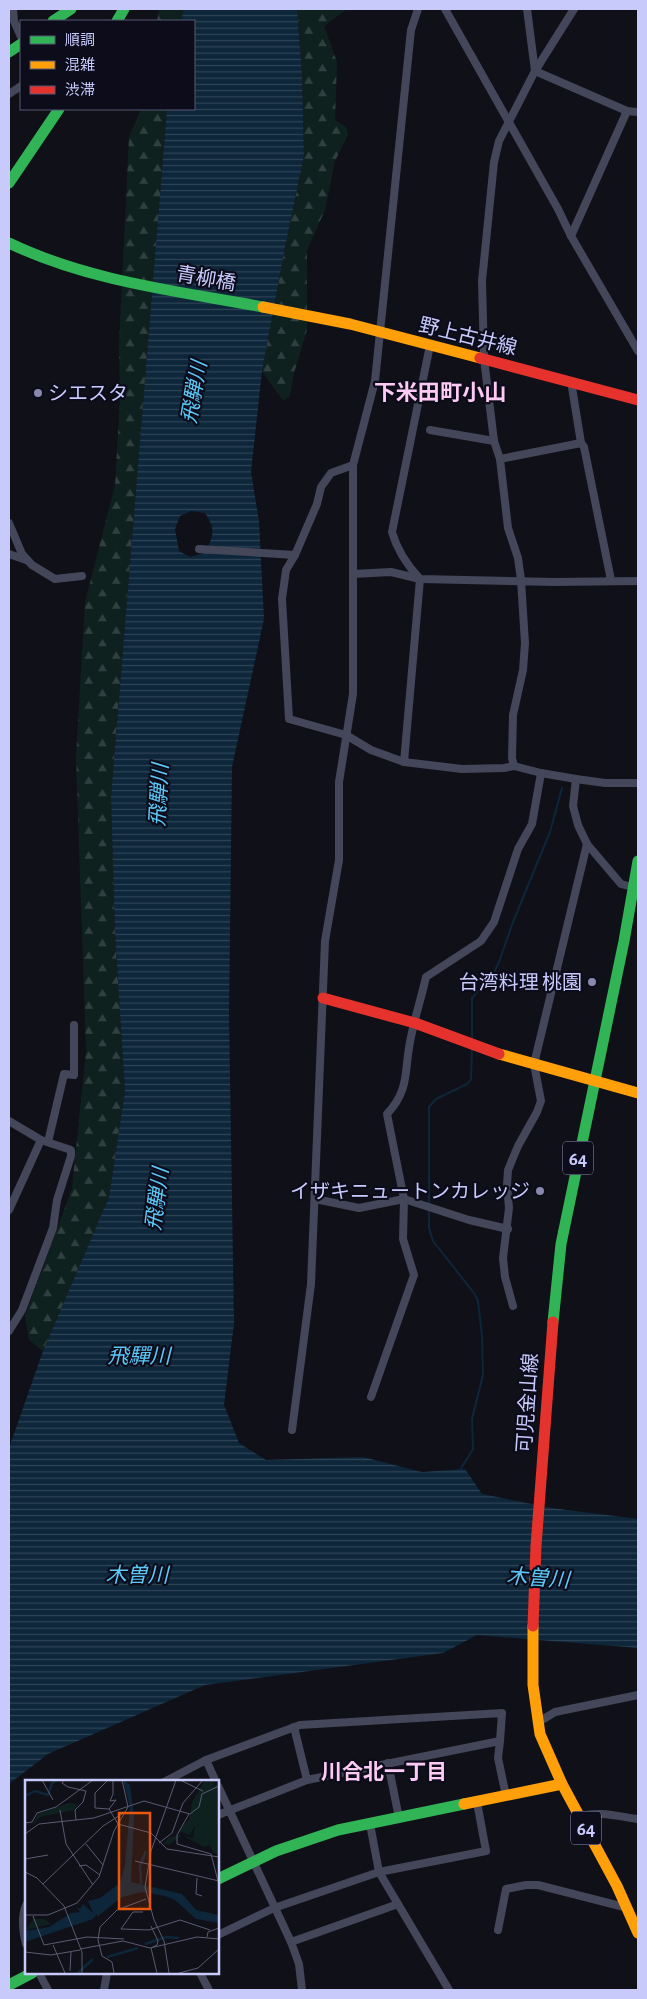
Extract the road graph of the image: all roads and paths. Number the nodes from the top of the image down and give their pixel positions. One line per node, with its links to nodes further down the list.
1 (13, 9): 10 (street)
2 (71, 9): 8 (main road)
3 (124, 9): 9 (main road)
4 (418, 9): 25 (street)
5 (444, 9): 20 (street)
6 (527, 9): 14 (street)
7 (574, 9): 14 (street)
8 (54, 20)
9 (118, 20)
10 (12, 21): 11 (street)
11 (20, 35)
12 (20, 45): 13 (main road)
13 (9, 52)
14 (536, 71): 18 (street); 20 (street)
15 (20, 87): 16 (street)
16 (9, 94)
17 (58, 110): 21 (main road)
18 (627, 111): 19 (street); 22 (street)
19 (638, 112)
20 (509, 122): 22 (street); 28 (street)
21 (9, 183)
22 (571, 236): 27 (street)
23 (9, 243): 24 (main road, 青柳橋)
24 (288, 312): 25 (main road, 野上古井線)
25 (381, 333): 26 (main road, 野上古井線); 35 (street)
26 (430, 346): 28 (main road, 野上古井線); 43 (street)
27 (638, 352)
28 (484, 359): 29 (main road, 野上古井線); 32 (street)
29 (571, 381): 30 (main road, 野上古井線); 33 (street)
30 (638, 400)
31 (430, 430): 32 (street)
32 (494, 441): 34 (street)
33 (581, 442): 34 (street); 45 (street)
34 (500, 459): 44 (street)
35 (353, 465): 39 (street); 41 (street)
36 (9, 524): 40 (street)
37 (199, 549): 39 (street)
38 (9, 554): 40 (street)
39 (295, 555): 47 (street)
40 (26, 560): 42 (street)
41 (353, 574): 43 (street); 47 (street)
42 (82, 576)
43 (420, 579): 44 (street); 48 (street)
44 (521, 580): 45 (street); 49 (street)
45 (611, 580): 46 (street)
46 (638, 581)
47 (346, 735): 48 (street); 56 (street)
48 (404, 762): 49 (street)
49 (514, 766): 50 (street)
50 (541, 773): 51 (street); 57 (street)
51 (576, 779): 52 (street); 53 (street)
52 (638, 783)
53 (587, 844): 55 (street); 59 (street)
54 (638, 861): 55 (main road, 可児金山線 / 64)
55 (636, 888): 60 (main road, 可児金山線 / 64)
56 (323, 998): 57 (main road); 64 (street)
57 (415, 1023): 59 (main road); 65 (street)
58 (74, 1025): 63 (street)
59 (534, 1064): 60 (main road); 67 (street)
60 (594, 1080): 61 (main road); 73 (main road, 可児金山線 / 64)
61 (638, 1093)
62 (9, 1121): 63 (street)
63 (44, 1141): 66 (street); 69 (street)
64 (315, 1199): 65 (street); 71 (street)
65 (404, 1200): 67 (street); 70 (street)
66 (9, 1210)
67 (508, 1229): 68 (street)
68 (513, 1306)
69 (9, 1331)
70 (371, 1397)
71 (292, 1430)
72 (638, 1695): 73 (street)
73 (537, 1723): 81 (main road, 可児金山線 / 64)
74 (294, 1727): 75 (street); 76 (street); 80 (street)
75 (500, 1741): 77 (street); 83 (street)
76 (206, 1760): 78 (street); 79 (street)
77 (388, 1763): 80 (street); 88 (street)
78 (168, 1780)
79 (215, 1780)
80 (307, 1780): 85 (street)
81 (562, 1784): 83 (main road); 87 (main road, 可児金山線 / 64)
82 (219, 1788): 85 (street)
83 (506, 1796): 84 (main road)
84 (477, 1802): 88 (main road); 92 (street)
85 (228, 1810): 86 (street); 91 (street)
86 (219, 1814)
87 (580, 1817): 89 (street); 96 (main road, 可児金山線 / 64)
88 (399, 1818): 90 (main road)
89 (638, 1819)
90 (370, 1824): 91 (main road); 92 (street)
91 (252, 1862): 93 (main road); 95 (street)
92 (379, 1872): 94 (street); 95 (street)
93 (219, 1878)
94 (398, 1904): 102 (street); 112 (street)
95 (274, 1908): 100 (street); 102 (street)
96 (628, 1908): 98 (street); 99 (main road, 可児金山線 / 64)
97 (25, 1910): 101 (street)
98 (498, 1930)
99 (638, 1933)
100 (219, 1935)
101 (25, 1940)
102 (291, 1942): 111 (street)
103 (30, 1974): 107 (main road)
104 (40, 1974): 108 (street)
105 (107, 1974): 109 (street)
106 (201, 1974): 110 (street)
107 (9, 1985)
108 (48, 1990)
109 (104, 1990)
110 (209, 1990)
111 (302, 1990)
112 (449, 1990)

